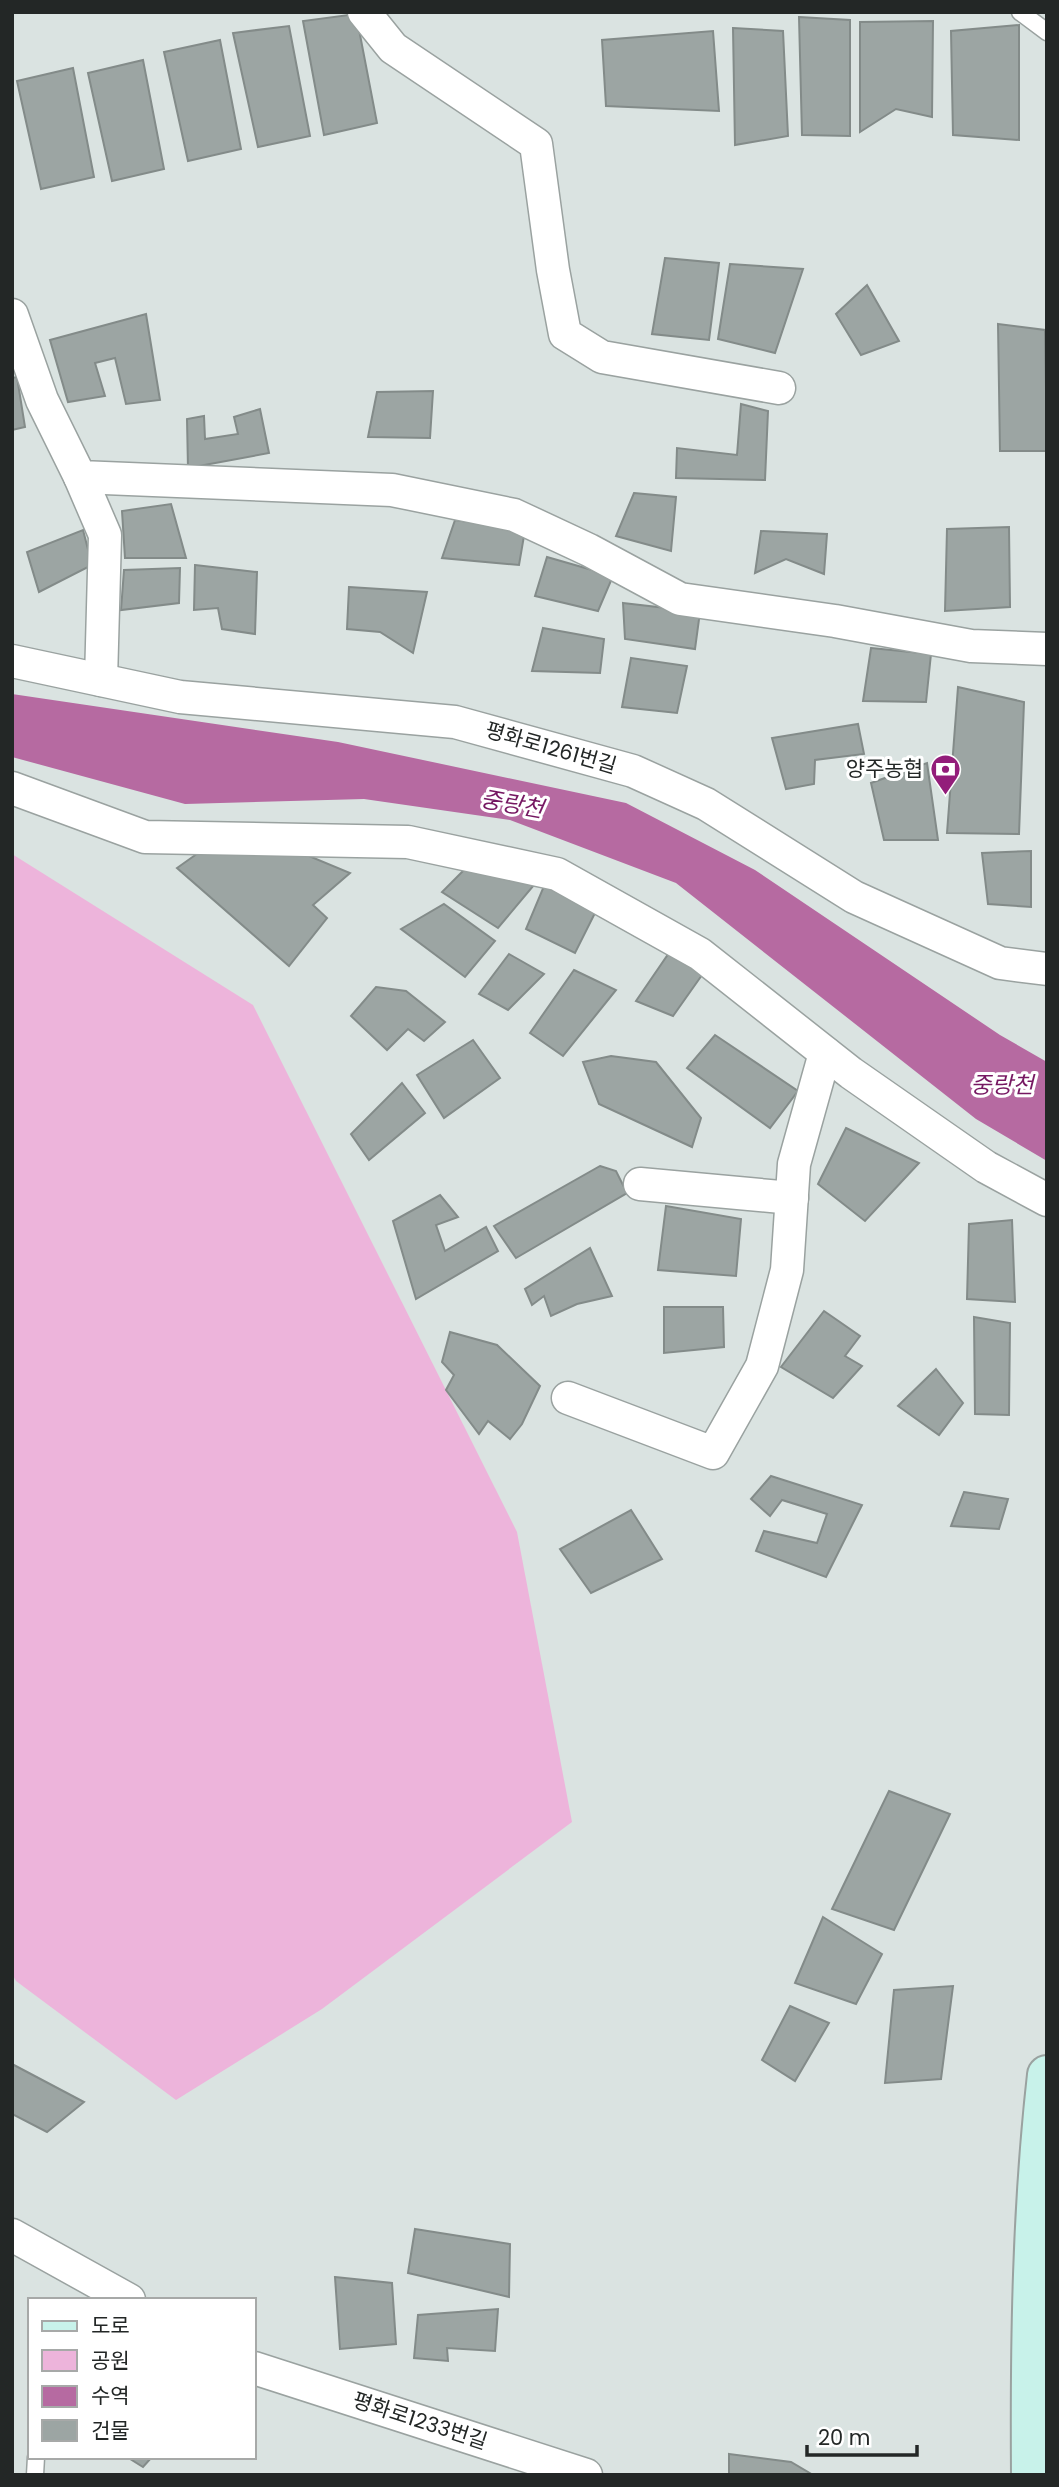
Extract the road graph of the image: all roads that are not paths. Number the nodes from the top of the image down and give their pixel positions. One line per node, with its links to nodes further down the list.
1 (363, 12): 5 (street)
2 (1020, 12): 3 (lane)
3 (1047, 32)
4 (15, 332): 6 (street)
5 (779, 388)
6 (80, 477): 7 (street); 9 (street)
7 (1047, 649)
8 (12, 661): 9 (street, 평화로1261번길)
9 (101, 680): 11 (street, 평화로1261번길)
10 (12, 788): 12 (street)
11 (1047, 969)
12 (825, 1053): 14 (street); 15 (street)
13 (640, 1184): 14 (street)
14 (792, 1198): 16 (street)
15 (1047, 1200)
16 (568, 1398)
17 (1047, 2075): 23 (main road)
18 (12, 2218): 19 (lane)
19 (25, 2242): 20 (street)
20 (125, 2298)
21 (256, 2369): 22 (street, 평화로1233번길)
22 (586, 2475)
23 (1031, 2475)

